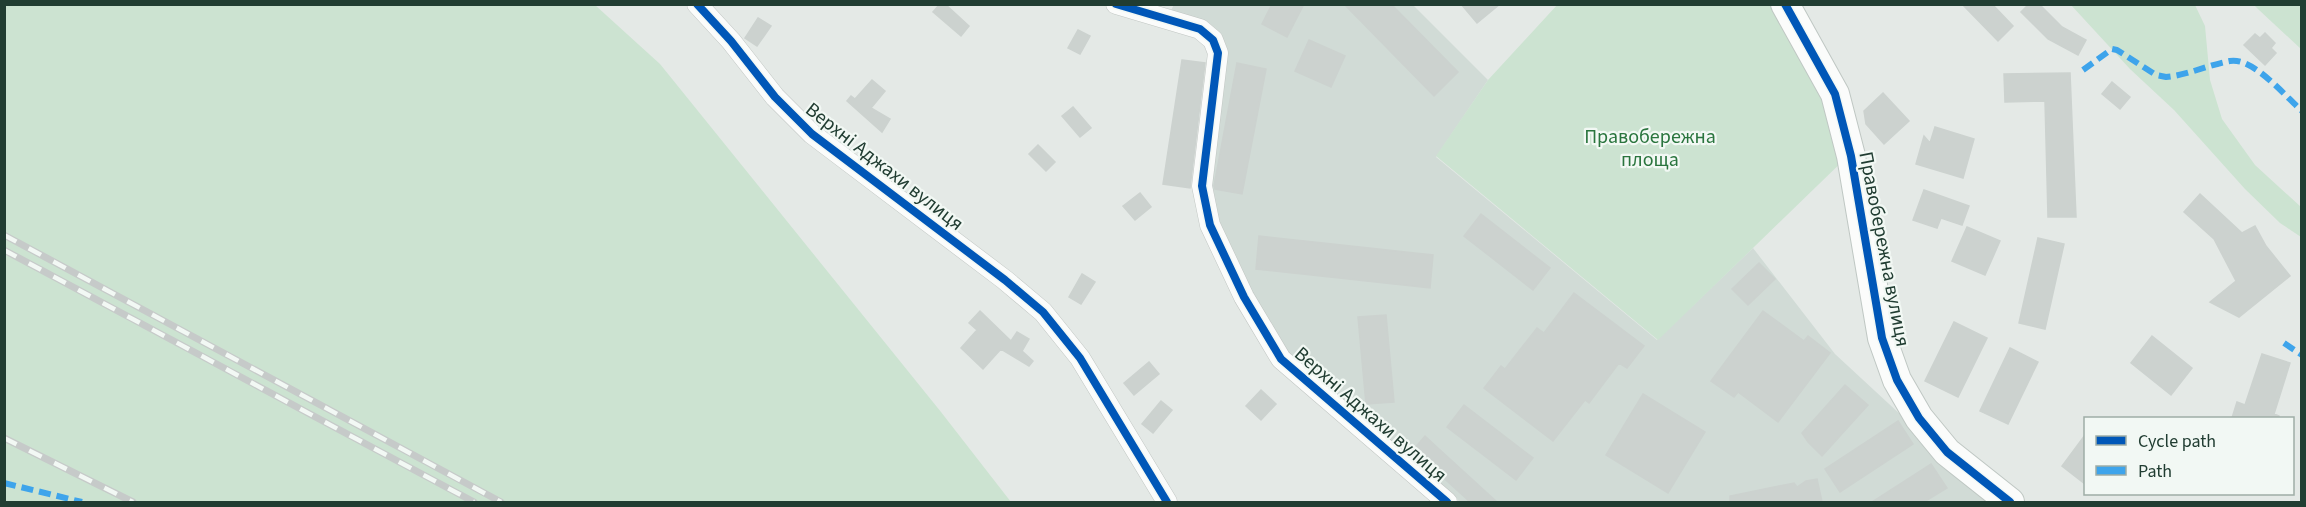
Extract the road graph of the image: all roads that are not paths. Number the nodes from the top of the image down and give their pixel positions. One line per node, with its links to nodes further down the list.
1 (697, 4): 4 (street, Верхні Аджахи вулиця)
2 (1116, 4): 5 (street, Верхні Аджахи вулиця)
3 (1785, 4): 6 (street, Правобережна вулиця)
4 (1167, 502)
5 (1447, 502)
6 (2010, 502)

